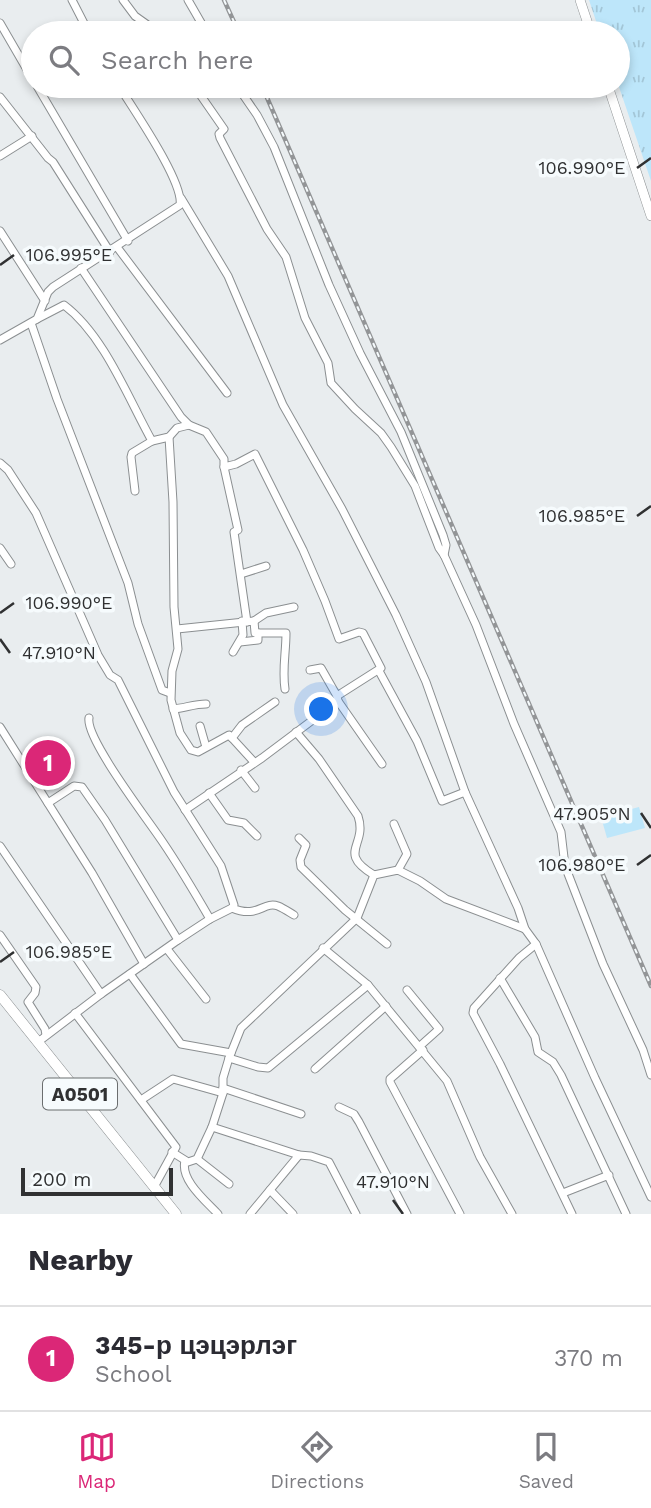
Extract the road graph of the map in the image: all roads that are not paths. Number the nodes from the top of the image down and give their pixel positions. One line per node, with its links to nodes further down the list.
1 (72, 0): 5 (street)
2 (123, 0): 6 (street)
3 (188, 0): 7 (street)
4 (580, 0): 8 (main road)
5 (83, 21)
6 (142, 21)
7 (200, 21)
8 (587, 21)
9 (0, 23): 10 (street)
10 (21, 59)
11 (0, 96): 17 (street)
12 (44, 98): 22 (street)
13 (126, 98): 19 (street)
14 (202, 98): 37 (street)
15 (245, 98): 37 (street)
16 (612, 98): 20 (main road)
17 (32, 136): 18 (street); 24 (street)
18 (0, 156)
19 (181, 198): 22 (street); 65 (street)
20 (651, 216)
21 (0, 231): 26 (street)
22 (128, 241): 23 (street)
23 (117, 247): 24 (street); 29 (street)
24 (110, 252): 25 (street)
25 (81, 268): 26 (street); 30 (street)
26 (45, 301): 27 (street)
27 (34, 321): 28 (street); 32 (street); 50 (street)
28 (0, 340)
29 (227, 393)
30 (189, 425): 31 (street); 34 (street)
31 (169, 437): 32 (street); 43 (street)
32 (152, 441): 35 (street)
33 (0, 463): 68 (street)
34 (225, 467): 40 (street); 48 (street)
35 (135, 491)
36 (0, 548): 38 (street)
37 (444, 555): 100 (street)
38 (10, 564)
39 (266, 566): 40 (street)
40 (241, 574): 42 (street)
41 (294, 607): 42 (street)
42 (248, 621): 43 (street); 44 (street); 45 (street)
43 (177, 629): 50 (street)
44 (258, 633): 45 (street); 49 (street)
45 (240, 642): 46 (street)
46 (233, 652)
47 (310, 670): 51 (street)
48 (379, 671): 51 (street); 65 (street)
49 (285, 689)
50 (170, 693): 54 (street)
51 (337, 698): 58 (street); 62 (street)
52 (275, 702): 59 (street)
53 (206, 704): 54 (street)
54 (173, 709): 60 (street)
55 (89, 718): 78 (street)
56 (200, 726): 60 (street)
57 (0, 727): 67 (street)
58 (296, 732): 61 (street); 74 (street)
59 (232, 738): 60 (street); 61 (street)
60 (206, 747)
61 (254, 762): 63 (street)
62 (382, 764)
63 (242, 770): 64 (street); 66 (street)
64 (255, 788)
65 (465, 792): 79 (street)
66 (209, 793): 68 (street); 70 (street)
67 (48, 803): 81 (street); 86 (street)
68 (185, 810): 75 (street)
69 (394, 824): 73 (street)
70 (257, 836)
71 (299, 838): 77 (street)
72 (0, 846): 91 (street)
73 (398, 870): 74 (street); 79 (street)
74 (374, 875): 77 (street)
75 (232, 908): 76 (street); 78 (street)
76 (294, 915)
77 (357, 918): 82 (street); 84 (street)
78 (210, 919): 81 (street)
79 (525, 929): 83 (street)
80 (0, 935): 96 (street)
81 (178, 940): 85 (street)
82 (387, 944)
83 (536, 944): 88 (street); 115 (street)
84 (323, 948): 89 (street); 98 (street)
85 (167, 949): 86 (street); 93 (street)
86 (144, 964): 87 (street)
87 (130, 974): 91 (street); 98 (street)
88 (500, 978): 110 (street); 114 (street)
89 (368, 985): 94 (street); 98 (street)
90 (407, 990): 97 (street)
91 (101, 994): 95 (street)
92 (0, 995): 96 (highway, A0501)
93 (206, 999)
94 (386, 1006): 97 (street); 99 (street)
95 (75, 1013): 96 (street); 102 (street)
96 (42, 1039): 112 (highway, A0501)
97 (421, 1048): 122 (street); 123 (street)
98 (230, 1055): 101 (street)
99 (314, 1069)
100 (651, 1074)
101 (223, 1091): 102 (street); 104 (street); 105 (street)
102 (141, 1100): 106 (street)
103 (339, 1107): 121 (street)
104 (301, 1114)
105 (212, 1127): 107 (street); 108 (street)
106 (172, 1152): 109 (street); 112 (street)
107 (299, 1155): 113 (street); 120 (street)
108 (197, 1158): 109 (street); 111 (street)
109 (185, 1161): 117 (street)
110 (608, 1175): 114 (street); 125 (street)
111 (229, 1184)
112 (154, 1187): 116 (highway, A0501)
113 (270, 1190): 118 (street); 119 (street)
114 (563, 1192): 124 (street)
115 (651, 1196)
116 (176, 1214)
117 (218, 1214)
118 (250, 1214)
119 (293, 1214)
120 (356, 1214)
121 (407, 1214)
122 (460, 1214)
123 (512, 1214)
124 (572, 1214)
125 (626, 1214)

